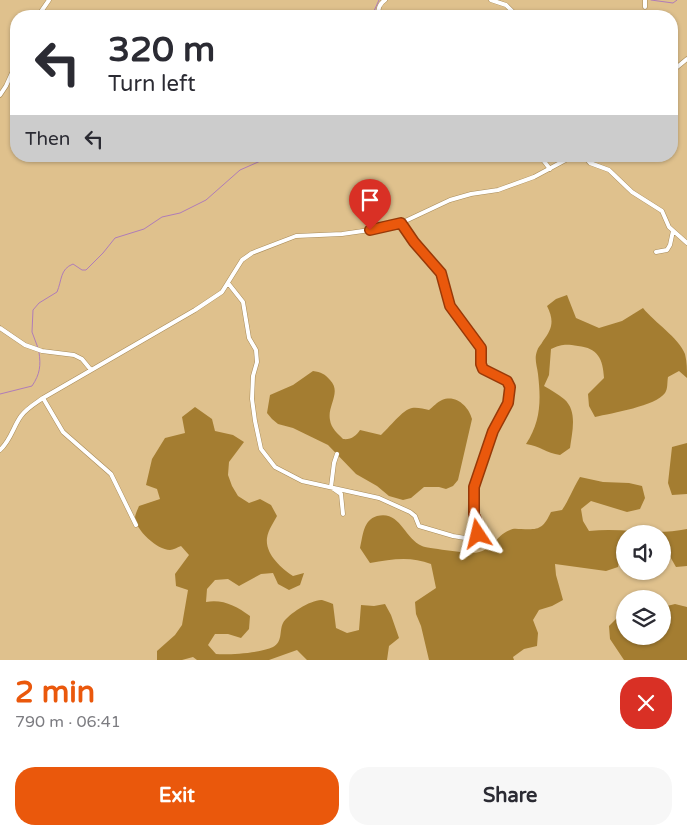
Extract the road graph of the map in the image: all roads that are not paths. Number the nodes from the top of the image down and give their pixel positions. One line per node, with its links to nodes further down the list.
1 (385, 0): 5 (street)
2 (491, 0): 6 (street)
3 (645, 0): 4 (street)
4 (645, 7)
5 (378, 10)
6 (511, 10)
7 (10, 77): 8 (street)
8 (0, 95)
9 (545, 162): 12 (street)
10 (562, 162): 12 (street)
11 (589, 162): 14 (street)
12 (550, 169): 13 (street)
13 (401, 223): 17 (street); 26 (street)
14 (673, 231): 15 (street); 16 (street)
15 (687, 243)
16 (656, 252)
17 (228, 283): 19 (street); 23 (street)
18 (0, 328): 19 (street)
19 (90, 370): 20 (street)
20 (43, 398): 21 (street); 25 (street)
21 (0, 450)
22 (337, 454): 23 (street)
23 (331, 487): 24 (street); 26 (street)
24 (343, 514)
25 (136, 525)
26 (471, 539): 27 (street)
27 (467, 552)

